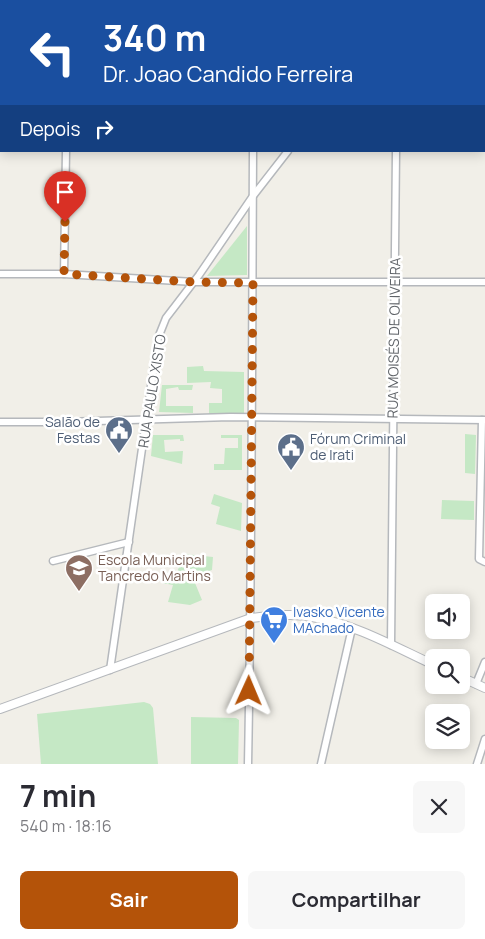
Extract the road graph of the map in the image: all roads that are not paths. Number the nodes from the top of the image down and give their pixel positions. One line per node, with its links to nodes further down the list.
1 (66, 152): 7 (street)
2 (253, 152): 5 (street)
3 (287, 152): 5 (street, RUA PAULO XISTO)
4 (396, 152): 9 (street, RUA MOISÉS DE OLIVEIRA)
5 (252, 196): 8 (street, RUA PAULO XISTO); 11 (street)
6 (0, 274): 7 (street)
7 (64, 274): 8 (street)
8 (194, 282): 11 (street); 14 (street, RUA PAULO XISTO)
9 (395, 282): 10 (street); 11 (street); 13 (street, RUA MOISÉS DE OLIVEIRA)
10 (485, 282)
11 (253, 283): 12 (street)
12 (252, 418): 13 (street); 14 (street); 20 (street)
13 (393, 418): 15 (street); 22 (street, RUA MOISÉS DE OLIVEIRA)
14 (147, 419): 16 (street); 17 (street, RUA PAULO XISTO)
15 (484, 420): 18 (street)
16 (0, 422)
17 (129, 542): 19 (street); 25 (street, RUA PAULO XISTO)
18 (482, 560)
19 (52, 561)
20 (251, 618): 21 (street); 25 (street); 31 (street)
21 (352, 628): 22 (street); 32 (street)
22 (392, 646): 23 (street)
23 (425, 661)
24 (485, 662): 27 (street)
25 (110, 670): 29 (street)
26 (470, 681): 27 (street)
27 (476, 684): 28 (street)
28 (485, 688)
29 (0, 709)
30 (485, 739): 33 (street)
31 (248, 764)
32 (321, 764)
33 (477, 764)

